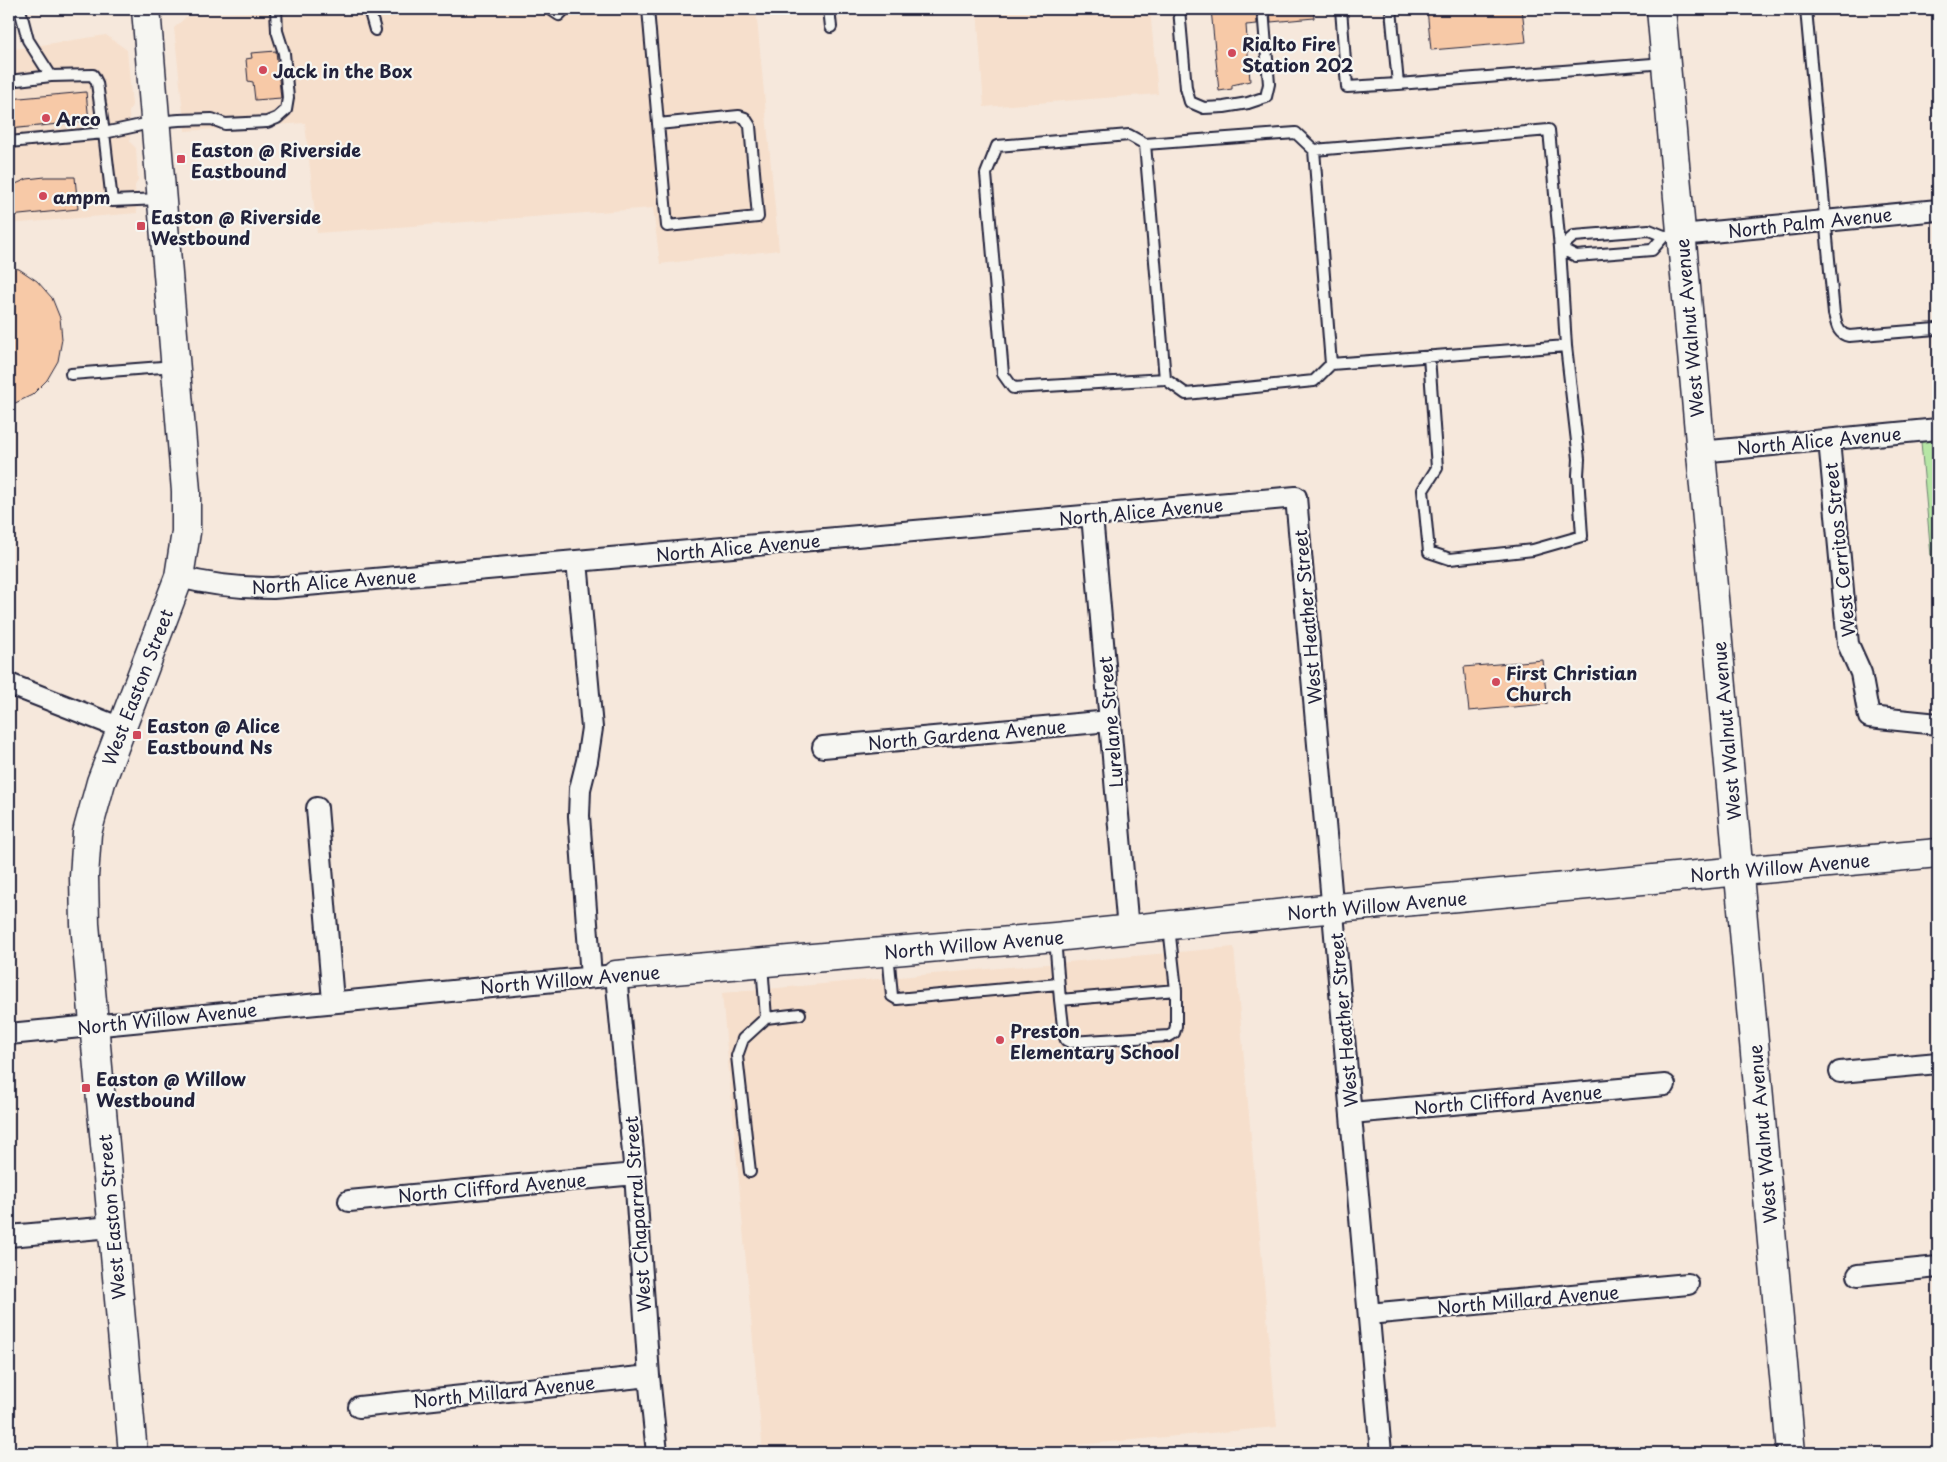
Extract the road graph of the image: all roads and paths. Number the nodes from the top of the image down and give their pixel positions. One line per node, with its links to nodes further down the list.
1 (20, 9): 19 (lane)
2 (146, 9): 22 (street, West Easton Street)
3 (276, 9): 22 (lane)
4 (369, 9): 17 (lane)
5 (550, 9): 6 (lane)
6 (565, 9)
7 (648, 9): 8 (lane); 23 (lane)
8 (652, 9)
9 (829, 9): 16 (lane)
10 (1179, 9): 11 (lane)
11 (1263, 9)
12 (1341, 9): 21 (lane)
13 (1391, 9): 21 (lane)
14 (1661, 9): 18 (street, West Walnut Avenue)
15 (1806, 9): 30 (lane)
16 (831, 27)
17 (375, 30)
18 (1666, 63): 21 (lane); 31 (street, West Walnut Avenue)
19 (51, 76): 20 (lane); 24 (lane)
20 (9, 81)
21 (1398, 84)
22 (155, 122): 24 (lane); 28 (street, West Easton Street)
23 (658, 124): 23 (lane)
24 (104, 133): 25 (lane); 28 (lane)
25 (9, 142)
26 (1145, 144): 27 (lane); 39 (lane); 39 (lane)
27 (1314, 150): 32 (lane); 36 (lane)
28 (162, 199): 37 (street, West Easton Street)
29 (1938, 210): 30 (street, North Palm Avenue)
30 (1826, 221): 31 (street, North Palm Avenue); 33 (lane)
31 (1673, 236): 32 (lane); 32 (lane); 42 (street, West Walnut Avenue)
32 (1560, 248): 34 (lane)
33 (1936, 329)
34 (1566, 346): 35 (lane); 35 (lane)
35 (1428, 356): 36 (lane)
36 (1331, 364): 39 (lane)
37 (176, 366): 38 (lane); 46 (street, West Easton Street)
38 (71, 374)
39 (1165, 378)
40 (1938, 429): 41 (street, North Alice Avenue)
41 (1829, 440): 42 (street, North Alice Avenue); 49 (street, West Cerritos Street)
42 (1700, 452): 54 (street, West Walnut Avenue)
43 (1296, 497): 44 (street, North Alice Avenue); 55 (street, West Heather Street)
44 (1092, 515): 45 (street, North Alice Avenue); 48 (street, Lurelane Street)
45 (577, 561): 46 (street, North Alice Avenue); 61 (street, West Chaparral Street)
46 (179, 577): 50 (street, West Easton Street)
47 (9, 684): 50 (street)
48 (1110, 721): 51 (street, North Gardena Avenue); 57 (street, Lurelane Street)
49 (1938, 724)
50 (121, 728): 68 (street, West Easton Street)
51 (823, 747)
52 (317, 808): 65 (street)
53 (1938, 852): 54 (street, North Willow Avenue)
54 (1738, 871): 55 (street, North Willow Avenue); 88 (street, West Walnut Avenue)
55 (1334, 909): 56 (street, North Willow Avenue); 73 (street, West Heather Street)
56 (1169, 926): 57 (street, North Willow Avenue); 63 (lane)
57 (1128, 930): 58 (street, North Willow Avenue)
58 (1055, 937): 59 (street, North Willow Avenue); 62 (lane)
59 (888, 951): 60 (street, North Willow Avenue); 62 (lane)
60 (762, 963): 61 (street, North Willow Avenue); 67 (lane)
61 (604, 976): 65 (street, North Willow Avenue); 75 (street, West Chaparral Street)
62 (1058, 984): 64 (lane)
63 (1176, 990): 64 (lane); 64 (lane)
64 (1060, 1000)
65 (333, 1002): 68 (street, North Willow Avenue)
66 (800, 1014): 67 (lane)
67 (766, 1018): 74 (lane)
68 (95, 1026): 69 (street, North Willow Avenue); 77 (street, West Easton Street)
69 (9, 1034)
70 (1938, 1062): 71 (street)
71 (1840, 1072)
72 (1664, 1084): 73 (street, North Clifford Avenue)
73 (1351, 1113): 82 (street, West Heather Street)
74 (750, 1172)
75 (635, 1174): 76 (street, North Clifford Avenue); 83 (street, West Chaparral Street)
76 (349, 1201)
77 (112, 1227): 78 (street); 85 (street, West Easton Street)
78 (9, 1236)
79 (1938, 1267): 80 (street)
80 (1858, 1275)
81 (1688, 1284): 82 (street, North Millard Avenue)
82 (1369, 1314): 87 (street, West Heather Street)
83 (649, 1376): 84 (street, North Millard Avenue); 86 (street, West Chaparral Street)
84 (359, 1407)
85 (133, 1453)
86 (657, 1453)
87 (1381, 1453)
88 (1791, 1453)

